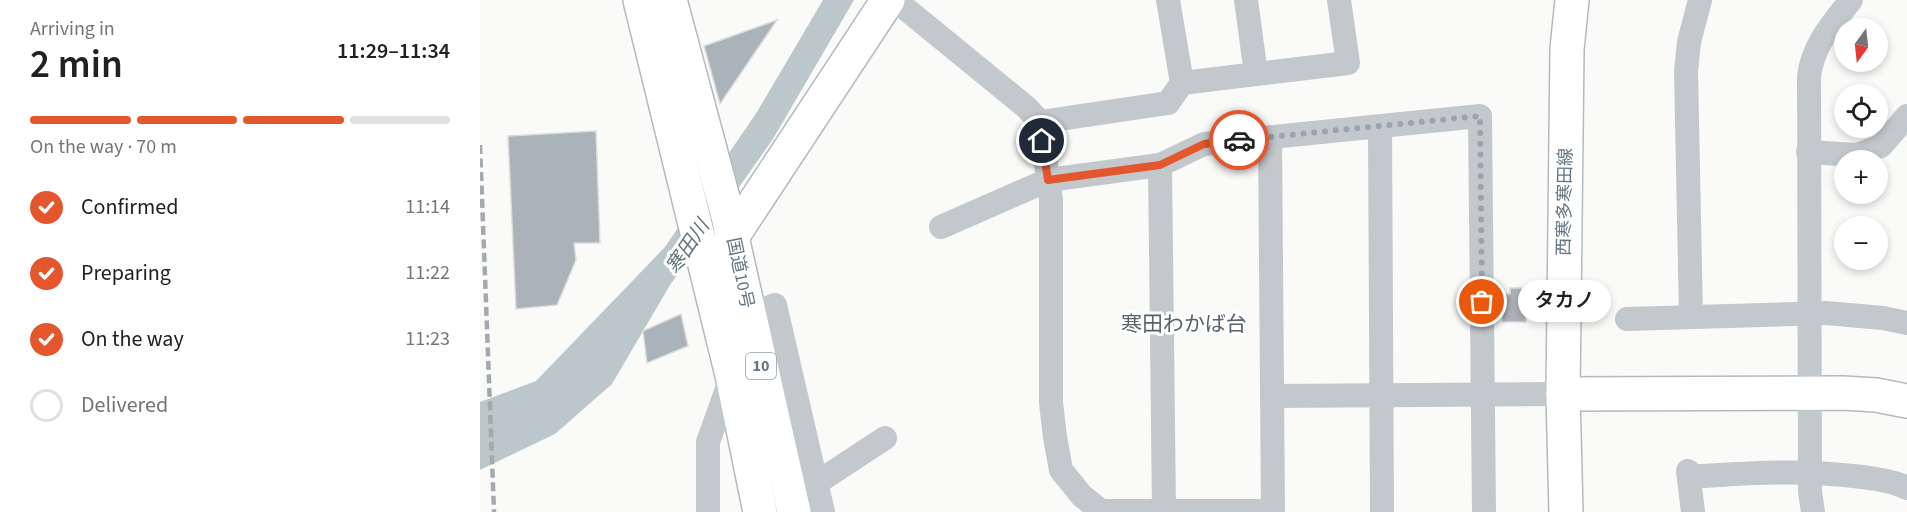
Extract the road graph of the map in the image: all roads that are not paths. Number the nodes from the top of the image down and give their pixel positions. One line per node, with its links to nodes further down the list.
1 (640, 0): 12 (main road, 国道10号 / 10)
2 (670, 0): 12 (main road, 国道10号 / 10)
3 (888, 0): 22 (main road)
4 (895, 0): 15 (street)
5 (1168, 0): 13 (street)
6 (1246, 0): 11 (street)
7 (1339, 0): 11 (street)
8 (1572, 0): 32 (main road, 西寒多寒田線)
9 (1700, 0): 26 (street)
10 (1851, 0): 18 (street)
11 (1256, 74): 13 (street)
12 (675, 78): 22 (main road, 国道10号 / 10); 23 (main road, 国道10号 / 10)
13 (1182, 83): 15 (street)
14 (1907, 116): 18 (street)
15 (1040, 122): 20 (street)
16 (1380, 127): 17 (street); 33 (street); 34 (street)
17 (1270, 137): 19 (street); 35 (street)
18 (1808, 152): 24 (street)
19 (1160, 165): 20 (street); 41 (street)
20 (1048, 180): 21 (street); 41 (street)
21 (941, 227)
22 (730, 229): 23 (main road); 25 (main road, 国道10号 / 10)
23 (706, 273): 29 (main road, 国道10号 / 10)
24 (1809, 313): 26 (street); 28 (street); 31 (street)
25 (750, 315): 29 (street); 40 (main road, 国道10号 / 10)
26 (1691, 317): 27 (street)
27 (1627, 319)
28 (1907, 323)
29 (720, 327): 30 (main road, 国道10号 / 10)
30 (732, 375): 43 (street); 44 (main road, 国道10号 / 10)
31 (1810, 393): 32 (main road); 36 (main road); 38 (street)
32 (1563, 394): 34 (street); 48 (main road, 西寒多寒田線)
33 (1381, 395): 34 (street); 35 (street); 46 (street)
34 (1482, 395): 47 (street)
35 (1272, 396): 42 (street)
36 (1907, 401)
37 (885, 438): 40 (street)
38 (1810, 473): 39 (street); 49 (street); 50 (street)
39 (1907, 488)
40 (806, 494): 45 (street)
41 (1164, 511): 42 (street)
42 (1273, 511)
43 (708, 512)
44 (760, 512)
45 (823, 512)
46 (1382, 512)
47 (1484, 512)
48 (1566, 512)
49 (1693, 512)
50 (1813, 512)

